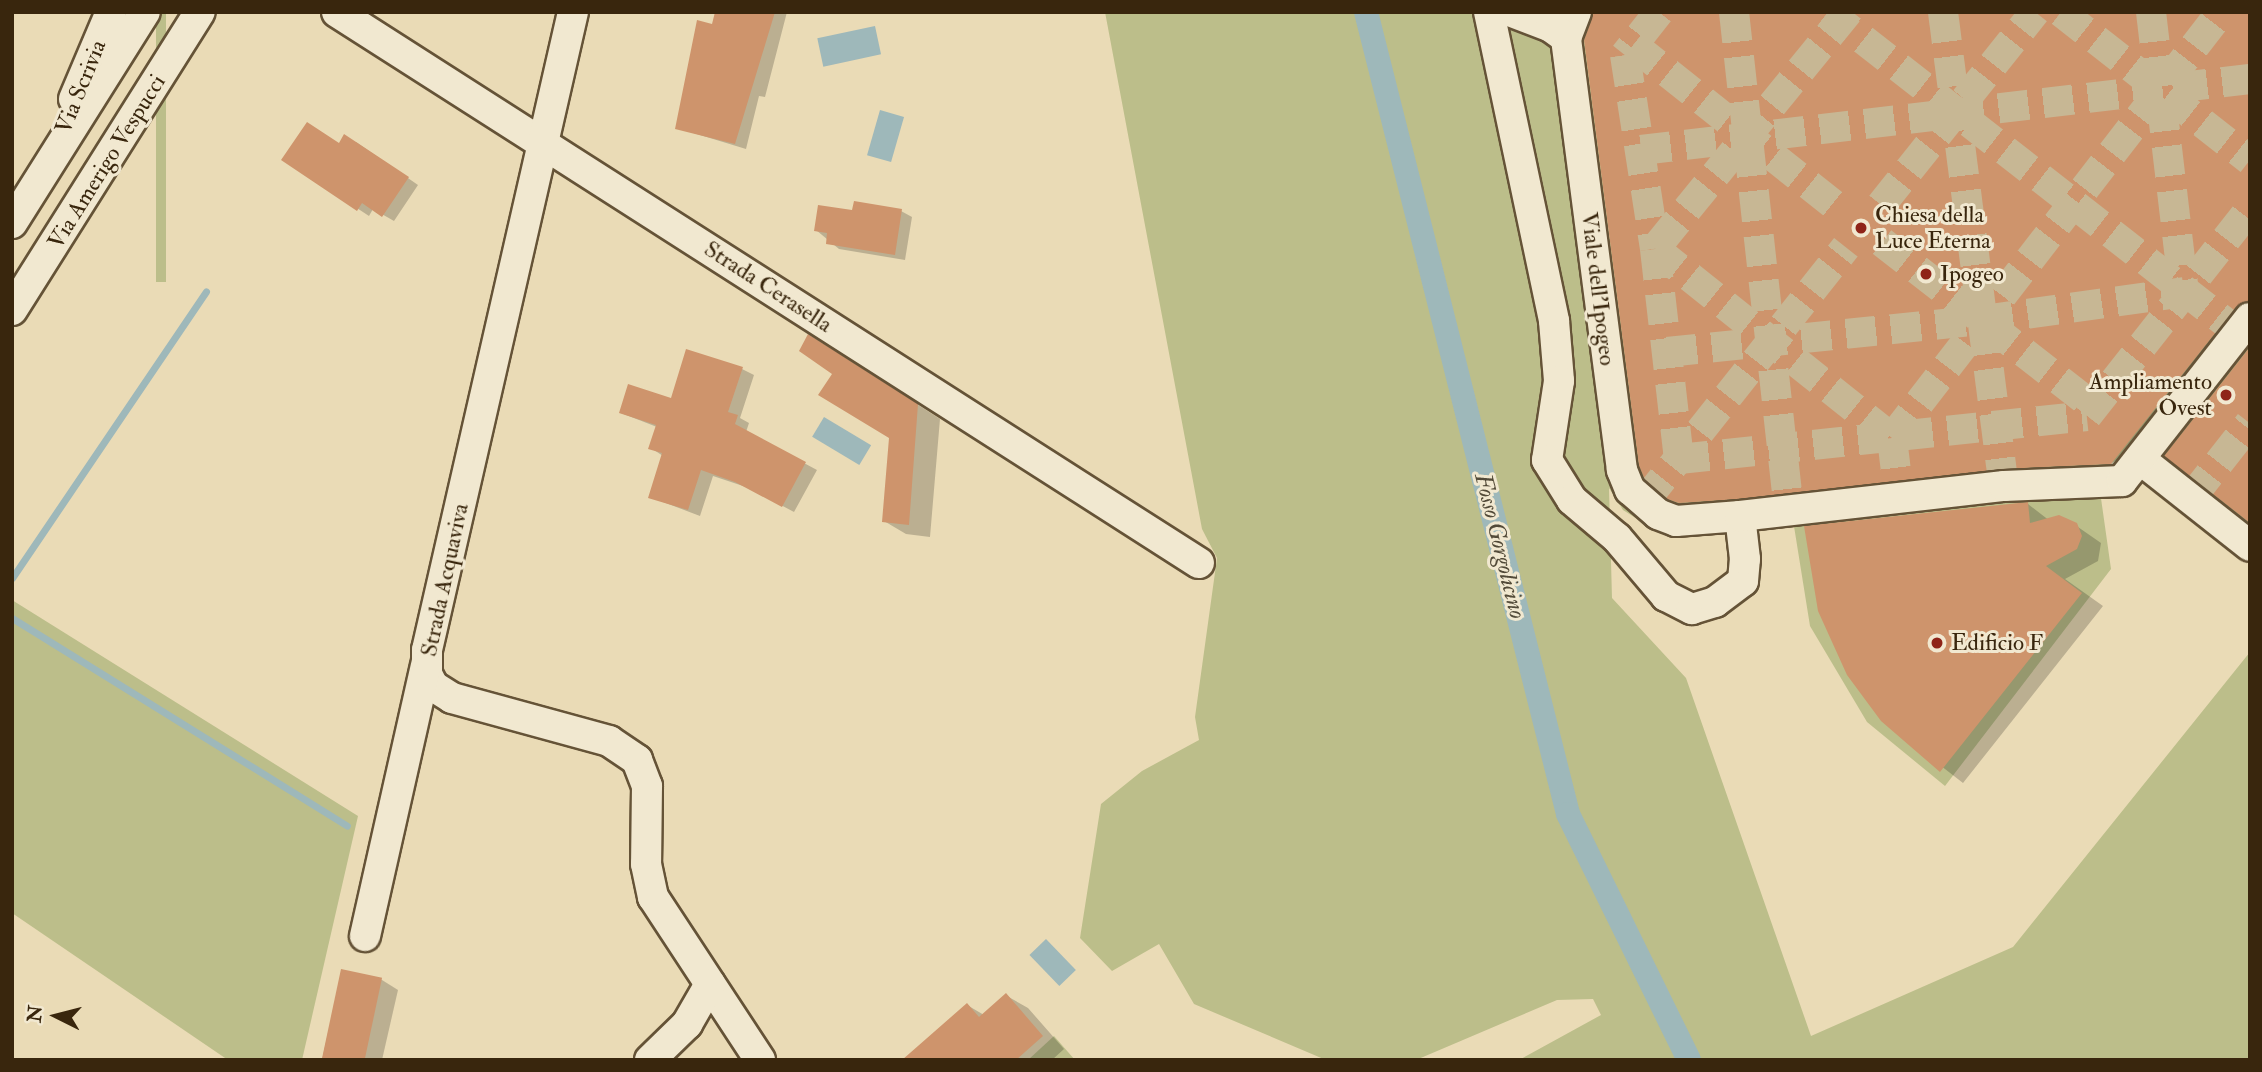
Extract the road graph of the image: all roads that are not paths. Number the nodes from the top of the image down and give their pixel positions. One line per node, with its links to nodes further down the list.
1 (111, 12): 10 (street, Via Scrivia)
2 (145, 12): 10 (street, Via Amerigo Vespucci)
3 (200, 12): 12 (street, Via Amerigo Vespucci)
4 (337, 12): 9 (street, Strada Cerasella)
5 (573, 12): 9 (street, Strada Acquaviva)
6 (1489, 12): 15 (street)
7 (1512, 12): 8 (street)
8 (1571, 25): 15 (street, Viale dell'Ipogeo)
9 (545, 144): 17 (street, Strada Cerasella); 18 (street, Strada Acquaviva)
10 (51, 162): 11 (street, Via Amerigo Vespucci)
11 (12, 223)
12 (12, 310)
13 (2242, 329): 14 (street, Viale dell'Ipogeo)
14 (2140, 459): 15 (street, Viale dell'Ipogeo); 16 (street)
15 (1740, 516)
16 (2250, 546)
17 (1199, 563)
18 (426, 666): 19 (street); 20 (street, Strada Acquaviva)
19 (365, 936)
20 (710, 984): 21 (street); 22 (street, Strada Acquaviva)
21 (650, 1060)
22 (760, 1060)

